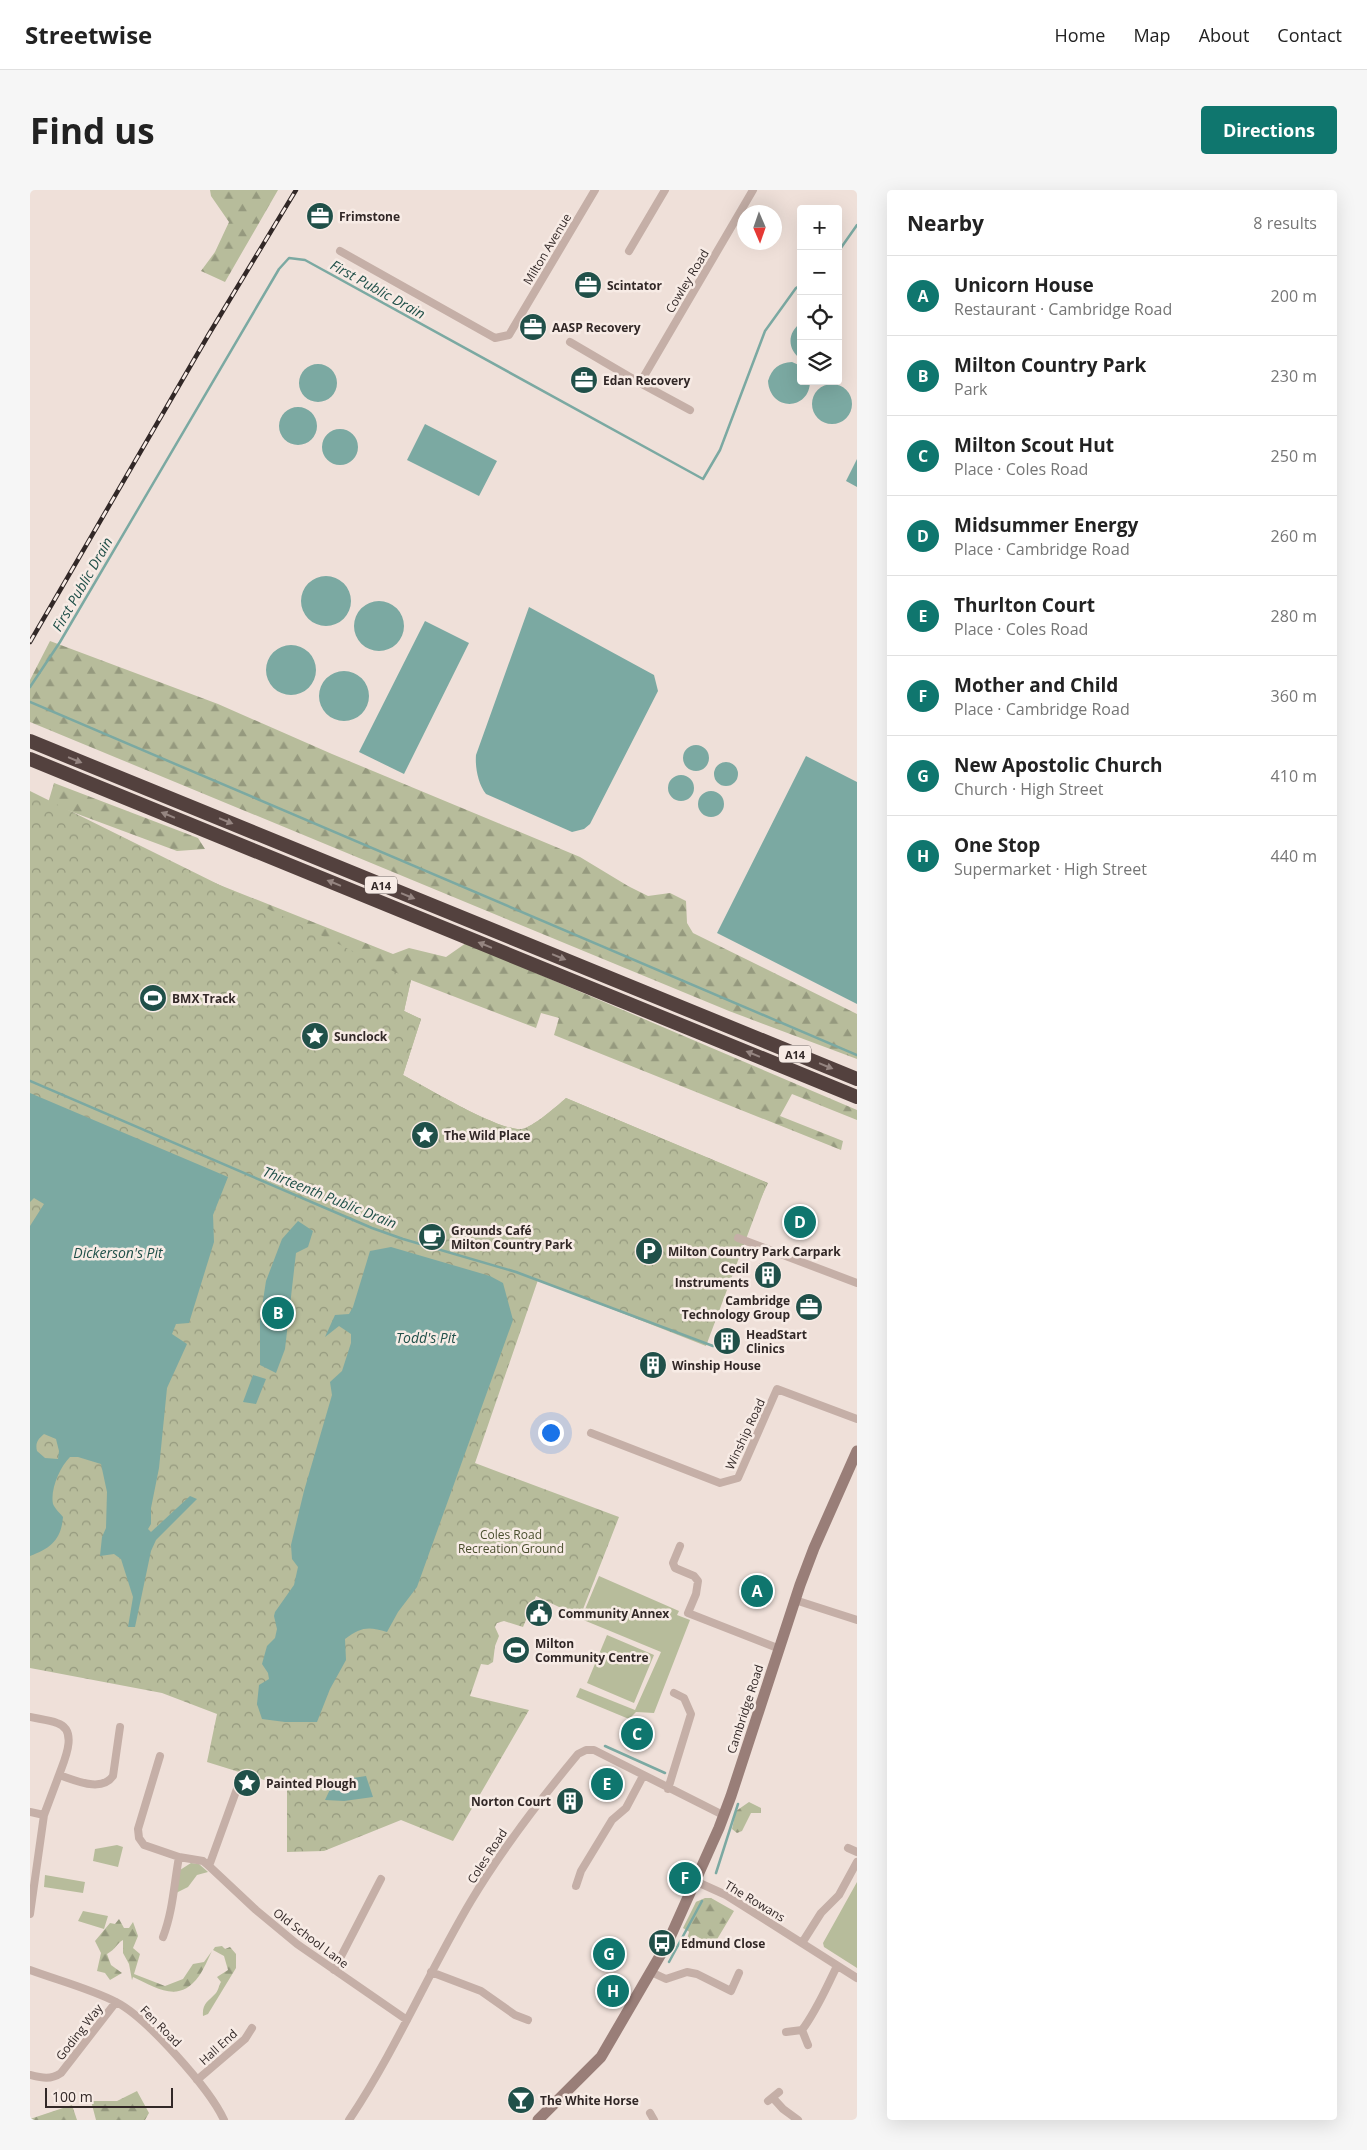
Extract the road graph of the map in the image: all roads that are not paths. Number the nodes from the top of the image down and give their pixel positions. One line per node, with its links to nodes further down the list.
1 (594, 190): 4 (street, Milton Avenue)
2 (666, 190): 5 (street)
3 (753, 190): 7 (street, Cowley Road)
4 (340, 251)
5 (629, 251)
6 (570, 342): 7 (street)
7 (640, 383): 8 (street)
8 (690, 410)
9 (30, 741): 12 (highway, A14, one-way to 12)
10 (30, 759): 11 (highway, A14, one-way to 10)
11 (814, 1078): 13 (highway, A14); 14 (highway, A14)
12 (857, 1079)
13 (857, 1096)
14 (857, 1105)
15 (738, 1238): 16 (street)
16 (857, 1282)
17 (857, 1419): 18 (street, Winship Road)
18 (591, 1434)
19 (857, 1451): 20 (street, Cambridge Road)
20 (854, 1465): 22 (street, Cambridge Road)
21 (680, 1546): 24 (street)
22 (795, 1600): 23 (street); 24 (street, Cambridge Road)
23 (857, 1620)
24 (780, 1649): 35 (street, Cambridge Road)
25 (674, 1693): 32 (street)
26 (30, 1717): 29 (street)
27 (120, 1727): 29 (street)
28 (160, 1756): 38 (street, Old School Lane)
29 (59, 1775): 34 (street)
30 (643, 1776): 32 (street, Coles Road); 44 (street); 51 (street, Coles Road)
31 (238, 1786): 40 (street)
32 (668, 1789): 35 (street, Coles Road)
33 (30, 1812): 34 (street)
34 (44, 1815): 43 (street)
35 (723, 1815): 42 (street, Cambridge Road)
36 (848, 1848): 37 (street)
37 (857, 1852)
38 (179, 1857): 40 (street, Old School Lane); 46 (street)
39 (857, 1862): 47 (street)
40 (209, 1866): 50 (street, Old School Lane)
41 (381, 1879): 50 (street)
42 (695, 1881): 47 (street, The Rowans); 52 (street, Cambridge Road)
43 (33, 1882): 45 (street)
44 (576, 1886)
45 (30, 1914)
46 (162, 1937)
47 (802, 1943): 48 (street, The Rowans)
48 (837, 1966): 54 (street, The Rowans); 59 (street)
49 (30, 1970): 55 (street, Fen Road)
50 (334, 1970): 56 (street, Old School Lane)
51 (431, 1972): 56 (street, Coles Road); 57 (street)
52 (651, 1972): 53 (street); 67 (street, Cambridge Road)
53 (739, 1973)
54 (857, 1978)
55 (116, 2002): 62 (street, Goding Way); 63 (street, Fen Road)
56 (407, 2020): 66 (street, Coles Road)
57 (528, 2020)
58 (252, 2028): 63 (street, Hall End)
59 (802, 2030): 60 (street); 61 (street)
60 (786, 2032)
61 (808, 2045)
62 (30, 2075)
63 (197, 2080): 65 (street, Fen Road)
64 (773, 2097): 68 (street)
65 (224, 2120)
66 (349, 2120)
67 (538, 2120)
68 (798, 2120)

